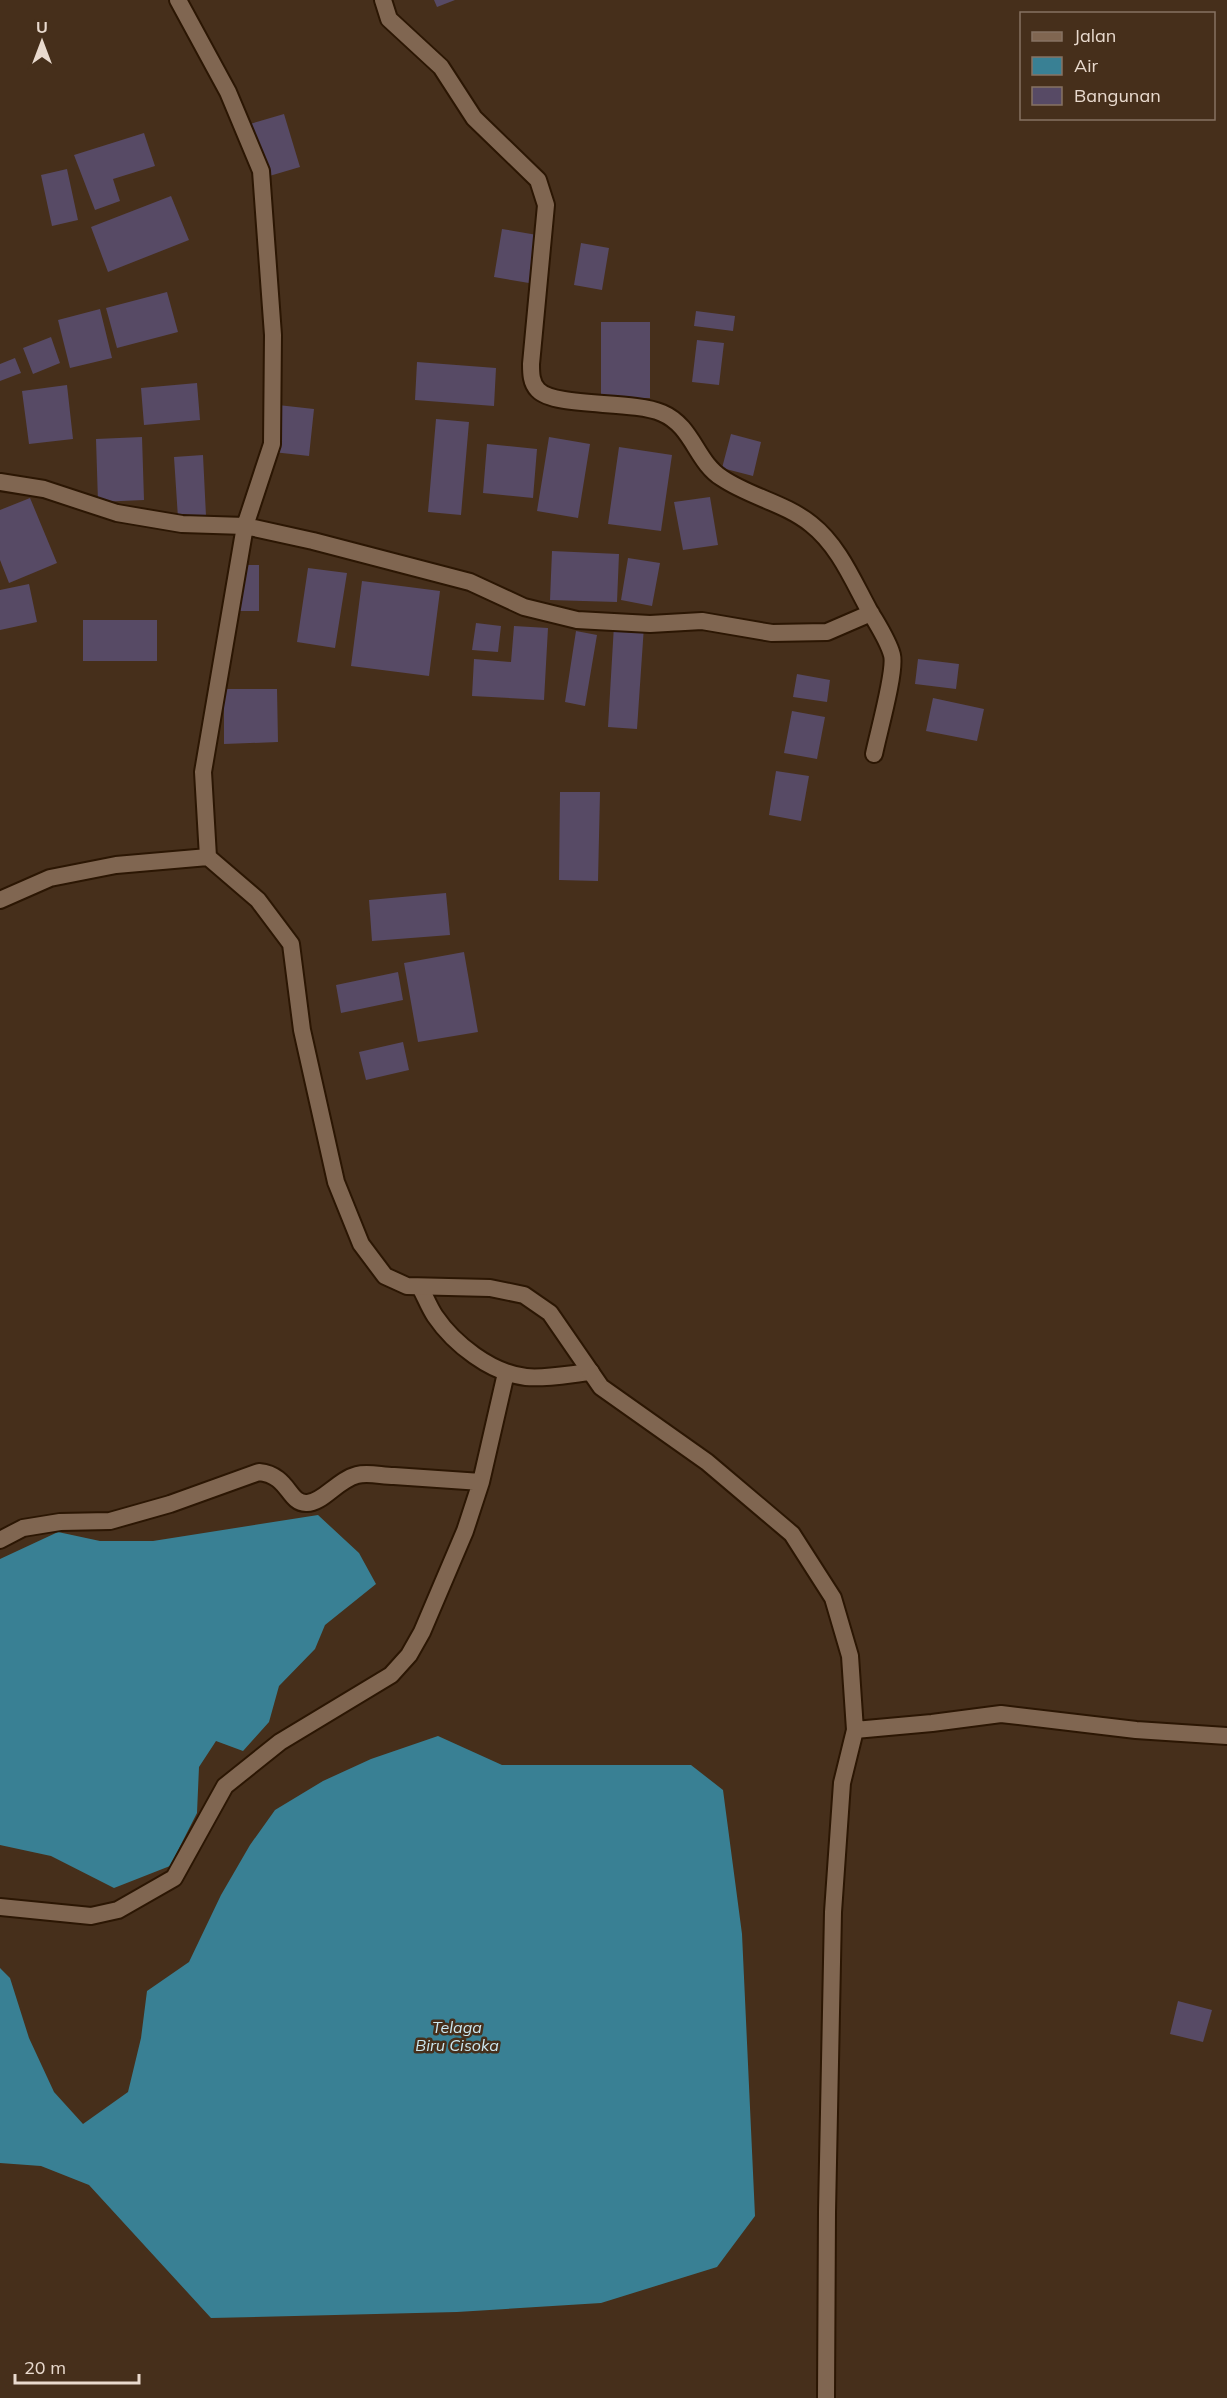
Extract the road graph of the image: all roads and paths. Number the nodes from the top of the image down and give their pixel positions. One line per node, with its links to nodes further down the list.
1 (178, 0): 4 (street)
2 (383, 0): 5 (street)
3 (0, 482): 4 (street)
4 (245, 526): 5 (street); 7 (street)
5 (871, 613): 6 (street)
6 (874, 754)
7 (208, 857): 8 (street); 9 (street)
8 (0, 900)
9 (420, 1287): 10 (street); 11 (street)
10 (591, 1372): 11 (street); 14 (street)
11 (506, 1373): 12 (street)
12 (481, 1482): 13 (street); 16 (street)
13 (0, 1540)
14 (855, 1730): 15 (street); 17 (street)
15 (1227, 1736)
16 (0, 1907)
17 (826, 2398)

